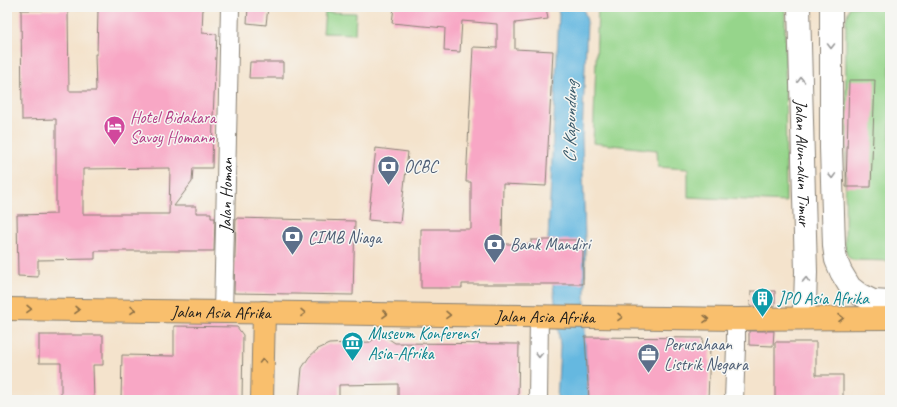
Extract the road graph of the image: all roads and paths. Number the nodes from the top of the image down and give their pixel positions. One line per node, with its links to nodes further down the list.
1 (230, 7): 6 (street, Jalan Homan)
2 (799, 7): 9 (street, Jalan Alun-alun Timur, one-way to 2)
3 (831, 7): 4 (street, Jalan Alun-alun Timur, one-way to 4)
4 (882, 302)
5 (7, 309): 6 (main road, Jalan Asia Afrika, one-way to 6)
6 (223, 312): 7 (main road, Jalan Asia Afrika)
7 (264, 312): 8 (main road, Jalan Asia Afrika, one-way to 8); 12 (main road, one-way to 7)
8 (539, 316): 11 (main road, Jalan Asia Afrika, one-way to 11); 13 (street, one-way to 13)
9 (802, 318): 10 (main road, Jalan Asia Afrika, one-way to 10); 11 (main road, Jalan Asia Afrika)
10 (890, 318)
11 (736, 319): 14 (street)
12 (262, 400)
13 (538, 400)
14 (734, 400)

